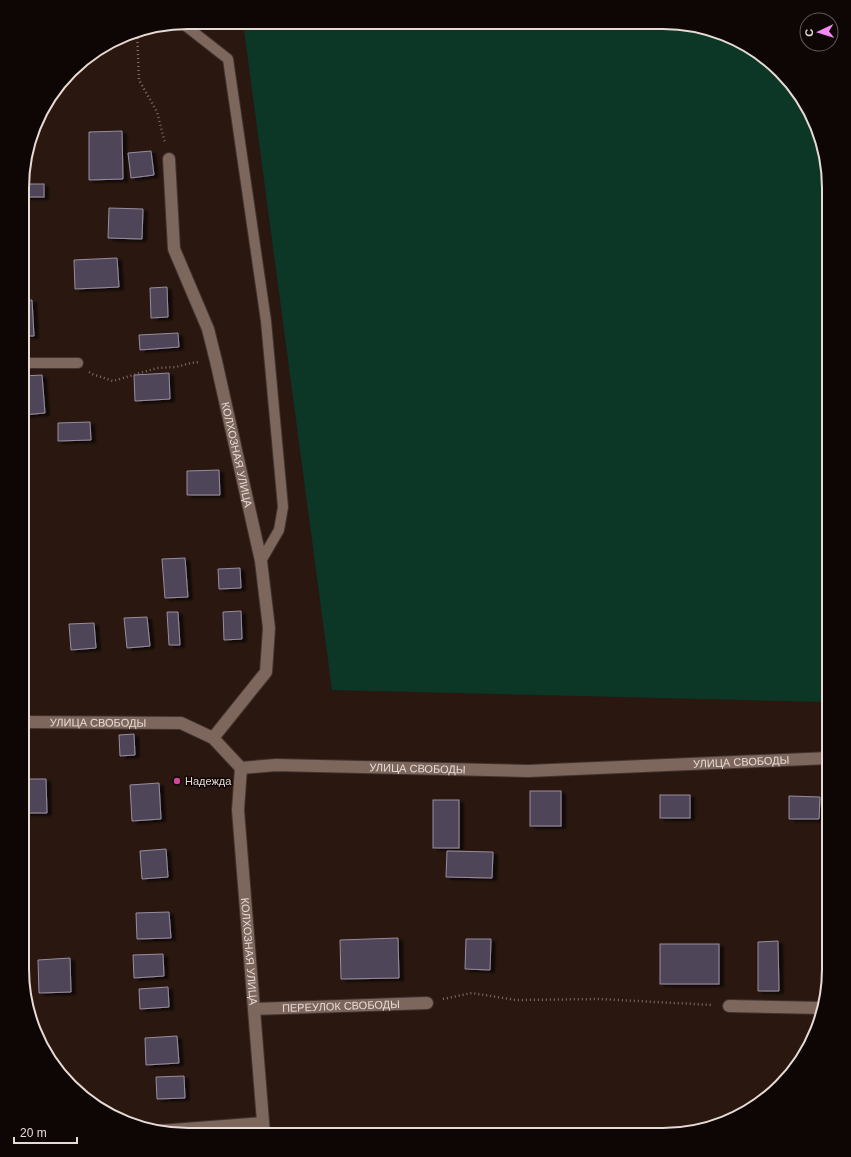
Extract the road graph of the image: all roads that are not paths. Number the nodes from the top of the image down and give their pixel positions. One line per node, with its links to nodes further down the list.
1 (190, 29): 5 (lane)
2 (169, 159): 5 (street, КОЛХОЗНАЯ УЛИЦА)
3 (29, 363): 4 (lane)
4 (78, 363)
5 (261, 561): 7 (street, КОЛХОЗНАЯ УЛИЦА)
6 (29, 722): 7 (street, УЛИЦА СВОБОДЫ)
7 (213, 738): 9 (street, УЛИЦА СВОБОДЫ)
8 (822, 758): 9 (street, УЛИЦА СВОБОДЫ)
9 (241, 768): 13 (street, КОЛХОЗНАЯ УЛИЦА)
10 (427, 1003): 13 (street, ПЕРЕУЛОК СВОБОДЫ)
11 (729, 1006): 12 (street)
12 (817, 1008)
13 (254, 1009): 14 (street, КОЛХОЗНАЯ УЛИЦА)
14 (264, 1128)

